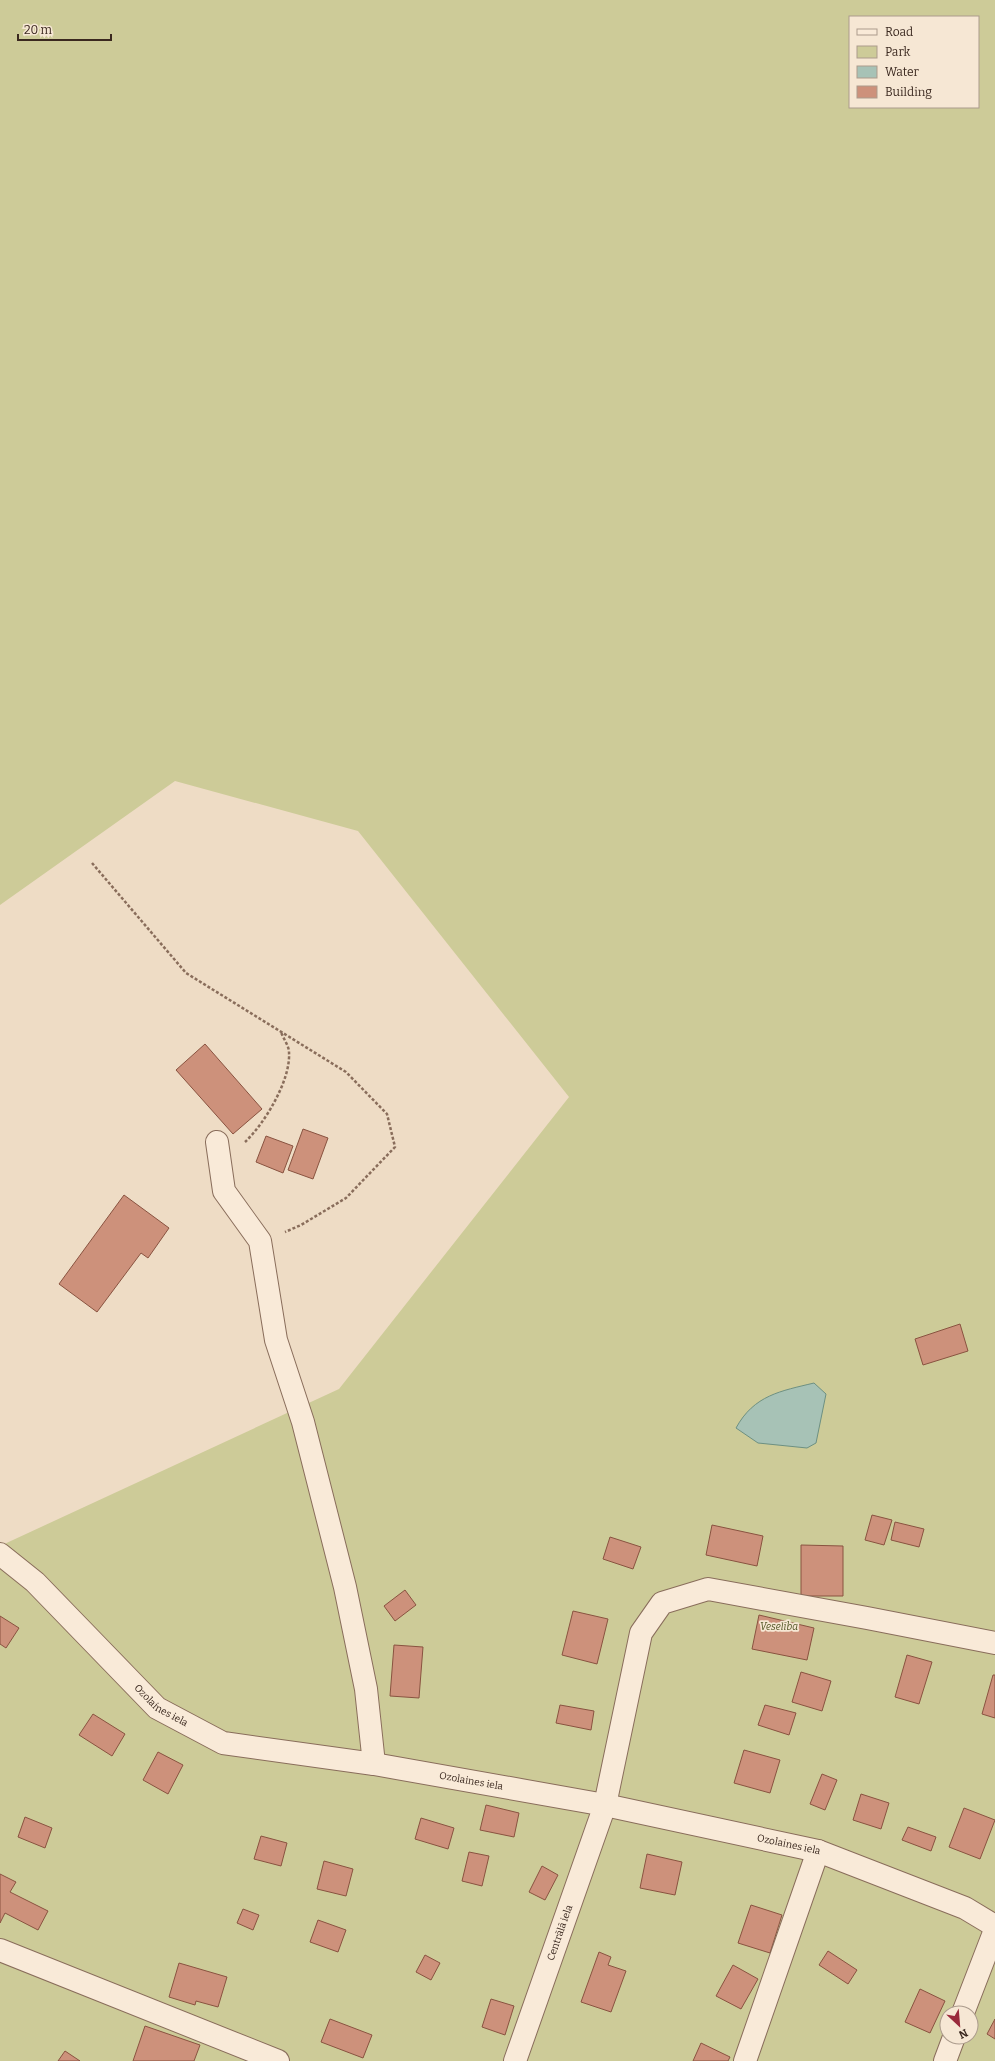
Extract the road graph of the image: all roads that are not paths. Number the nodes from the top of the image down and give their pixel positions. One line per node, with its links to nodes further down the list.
1 (217, 1142): 4 (street)
2 (0, 1554): 4 (street, Ozolaines iela)
3 (995, 1643): 5 (street, Centrālā iela)
4 (374, 1764): 5 (street, Ozolaines iela)
5 (605, 1805): 6 (street, Ozolaines iela); 13 (street, Centrālā iela)
6 (818, 1851): 7 (street, Ozolaines iela); 14 (street)
7 (995, 1926)
8 (995, 1930): 10 (street)
9 (0, 1950): 12 (street)
10 (966, 2005)
11 (951, 2045): 15 (street)
12 (278, 2061)
13 (515, 2061)
14 (745, 2061)
15 (945, 2061)

